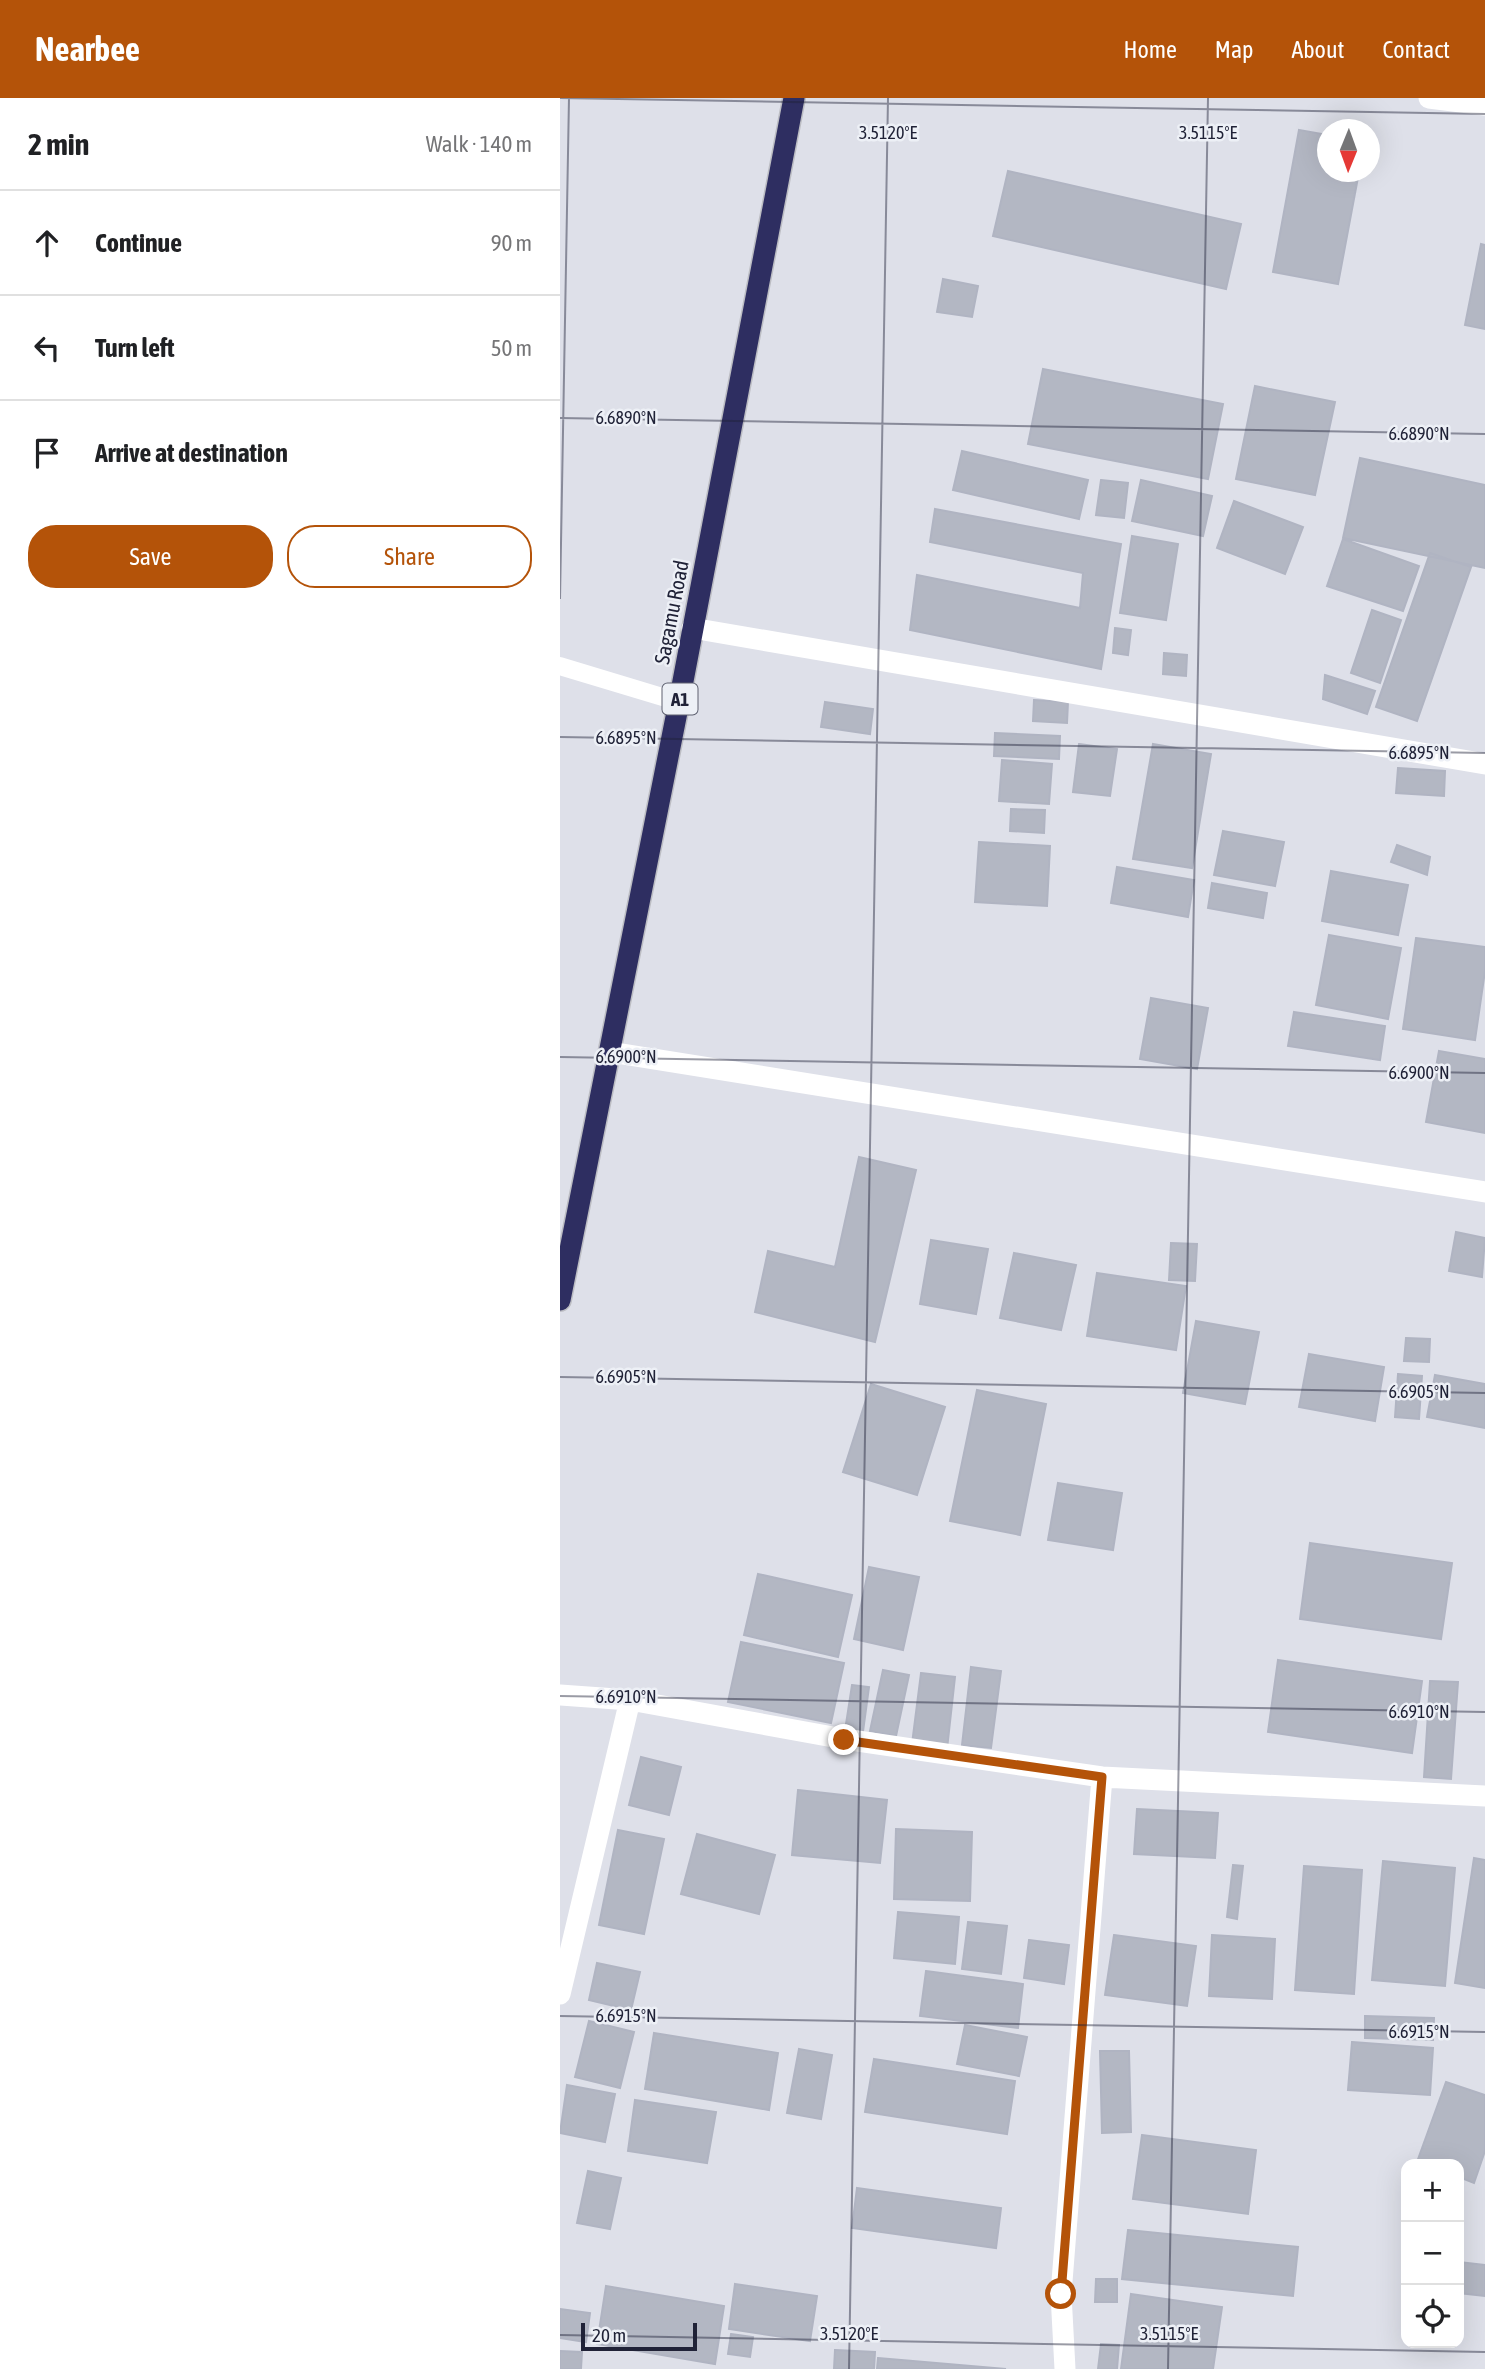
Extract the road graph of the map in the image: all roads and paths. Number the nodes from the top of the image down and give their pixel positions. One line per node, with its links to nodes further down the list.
1 (794, 98): 4 (highway, Sagamu Road / A1)
2 (1429, 98): 3 (street)
3 (1485, 105)
4 (692, 628): 6 (highway, Sagamu Road / A1); 7 (street)
5 (560, 666): 6 (lane)
6 (679, 702): 8 (highway, Sagamu Road / A1)
7 (1485, 764)
8 (610, 1052): 9 (street); 10 (highway, Sagamu Road / A1)
9 (1485, 1192)
10 (560, 1300)
11 (560, 1695): 12 (street)
12 (630, 1700): 13 (street); 15 (street)
13 (1102, 1777): 14 (street); 16 (street)
14 (1485, 1796)
15 (560, 1994)
16 (1065, 2369)

